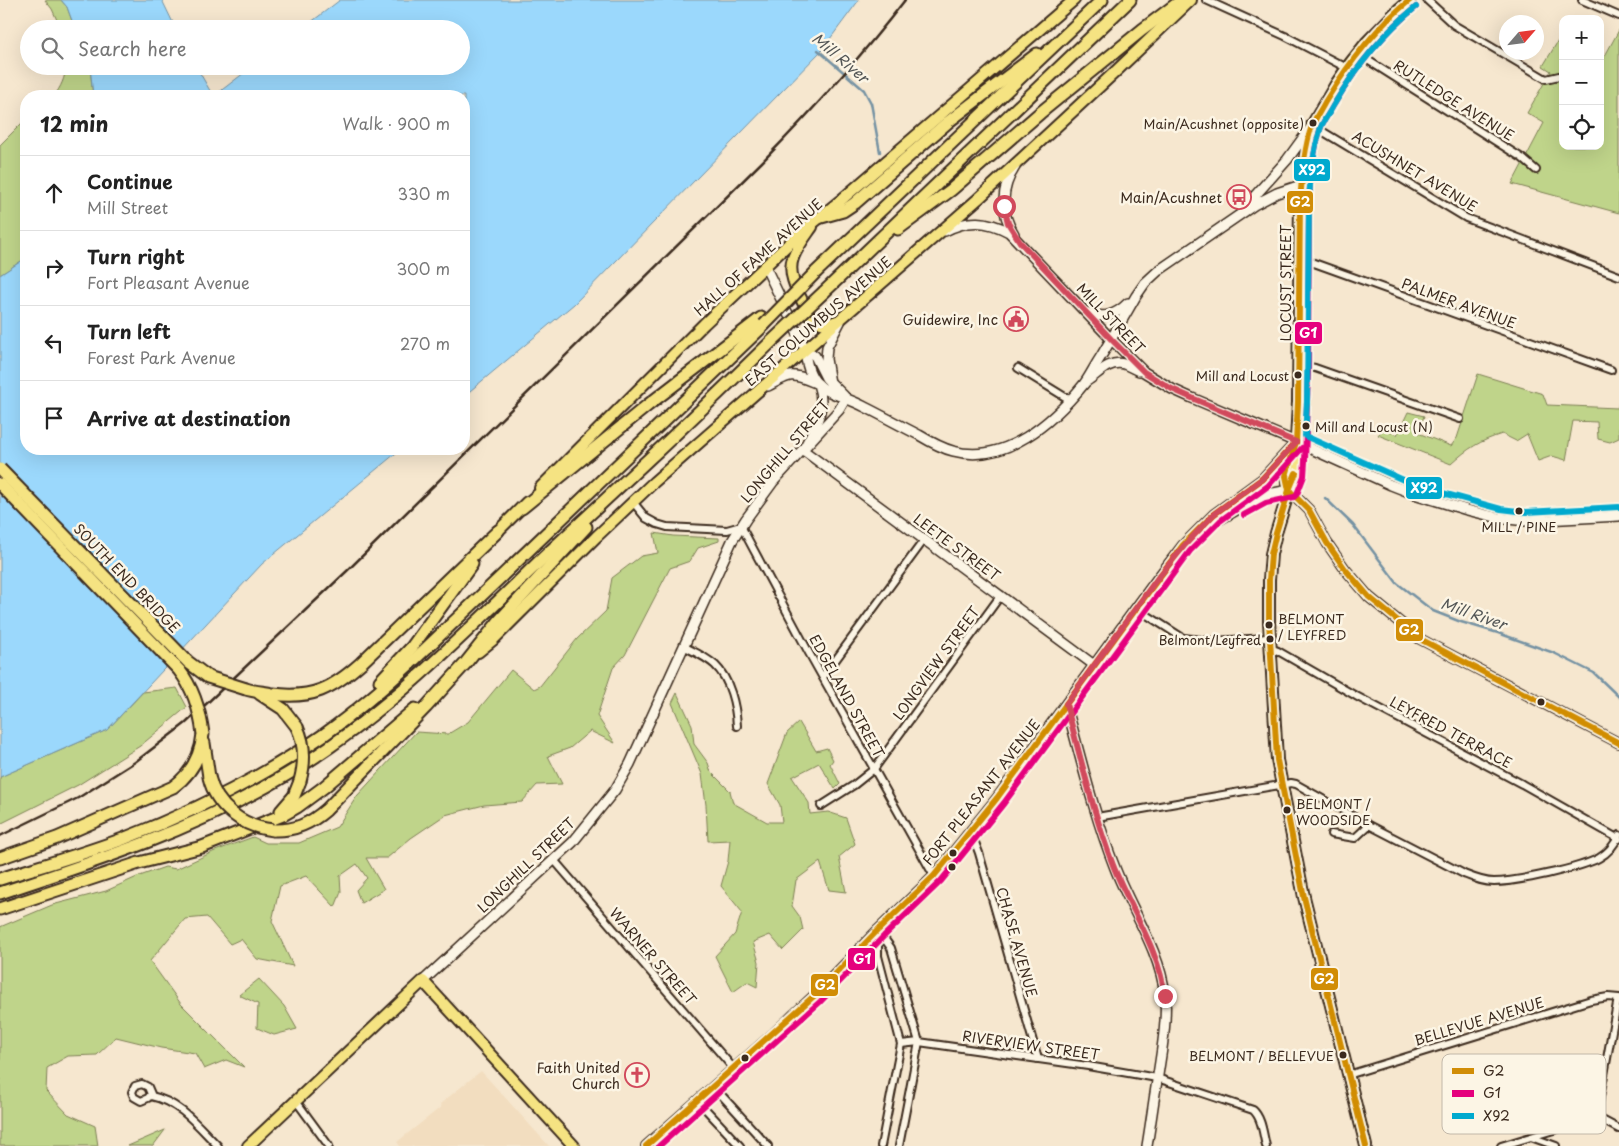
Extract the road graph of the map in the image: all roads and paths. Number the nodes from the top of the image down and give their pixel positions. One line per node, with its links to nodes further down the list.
1 (1074, 0): 19 (main road, HALL OF FAME AVENUE)
2 (1102, 0): 11 (highway)
3 (1130, 0): 23 (highway)
4 (1182, 0): 23 (highway)
5 (1191, 0): 16 (main road, EAST COLUMBUS AVENUE)
6 (1206, 0): 13 (street)
7 (1410, 0): 12 (main road, LOCUST STREET)
8 (1427, 0): 14 (street)
9 (1582, 0): 10 (street)
10 (1619, 16)
11 (1078, 22): 19 (highway); 30 (highway, bridge)
12 (1358, 54): 13 (main road, LOCUST STREET); 17 (street, RUTLEDGE AVENUE)
13 (1348, 68): 15 (main road, LOCUST STREET)
14 (1559, 76)
15 (1312, 125): 18 (main road, LOCUST STREET); 20 (street); 26 (street, ACUSHNET AVENUE)
16 (1019, 161): 21 (main road, EAST COLUMBUS AVENUE); 22 (street, MILL STREET)
17 (1536, 170)
18 (1301, 185): 20 (street); 24 (main road, LOCUST STREET)
19 (818, 218): 25 (main road, HALL OF FAME AVENUE); 29 (main road)
20 (1231, 220): 27 (street)
21 (936, 236): 22 (street, MILL STREET); 29 (main road, EAST COLUMBUS AVENUE)
22 (1020, 242): 28 (street, MILL STREET)
23 (866, 252): 46 (highway, bridge)
24 (1300, 258): 33 (main road, LOCUST STREET); 35 (street, PALMER AVENUE)
25 (765, 266): 32 (street); 51 (main road, HALL OF FAME AVENUE)
26 (1619, 276)
27 (1136, 296): 28 (street); 31 (street)
28 (1084, 311): 31 (street, MILL STREET)
29 (841, 318): 32 (main road, EAST COLUMBUS AVENUE); 37 (street)
30 (762, 322): 51 (highway); 69 (highway)
31 (1111, 339): 36 (street, MILL STREET); 38 (street)
32 (806, 349): 37 (street); 39 (street); 40 (main road, EAST COLUMBUS AVENUE)
33 (1299, 365): 43 (street); 44 (main road, LOCUST STREET)
34 (1018, 368): 42 (street)
35 (1611, 370)
36 (1144, 372): 38 (street); 44 (street, MILL STREET)
37 (830, 383): 41 (street)
38 (1085, 383): 42 (street)
39 (818, 384): 40 (street); 41 (street); 45 (street)
40 (755, 394): 50 (main road, EAST COLUMBUS AVENUE)
41 (846, 398): 42 (street); 45 (street, LONGHILL STREET)
42 (1070, 400)
43 (1460, 419)
44 (1296, 442): 49 (main road, LOCUST STREET); 52 (street, MILL STREET); 55 (street, FORT PLEASANT AVENUE)
45 (803, 450): 53 (street, LONGHILL STREET); 56 (street, LEETE STREET)
46 (648, 460): 61 (highway); 87 (highway)
47 (0, 469): 65 (highway, SOUTH END BRIDGE, bridge)
48 (0, 484): 68 (highway, SOUTH END BRIDGE, bridge)
49 (1288, 490): 55 (street, FORT PLEASANT AVENUE); 59 (main road, LOCUST STREET); 70 (street)
50 (633, 502): 53 (street); 61 (main road, EAST COLUMBUS AVENUE)
51 (522, 508): 54 (main road, HALL OF FAME AVENUE)
52 (1619, 515)
53 (741, 526): 60 (street, LONGHILL STREET); 63 (street, EDGELAND STREET)
54 (498, 531): 65 (highway); 69 (highway)
55 (1198, 532): 58 (street, FORT PLEASANT AVENUE)
56 (924, 540): 57 (street, LEETE STREET); 63 (street)
57 (1001, 595): 62 (street, LEETE STREET); 71 (street, LONGVIEW STREET)
58 (1136, 608): 59 (street); 62 (street, FORT PLEASANT AVENUE)
59 (1270, 643): 72 (main road, LOCUST STREET); 80 (street, LEYFRED TERRACE)
60 (684, 647): 67 (street); 82 (street, LONGHILL STREET)
61 (464, 664): 64 (highway)
62 (1094, 665): 66 (street, FORT PLEASANT AVENUE)
63 (823, 677): 71 (street, EDGELAND STREET)
64 (447, 682): 76 (highway); 76 (highway)
65 (248, 690): 76 (highway, bridge)
66 (1066, 704): 74 (street); 77 (street, FORT PLEASANT AVENUE)
67 (737, 726)
68 (203, 734): 76 (highway, SOUTH END BRIDGE, bridge); 79 (highway)
69 (323, 735): 85 (highway)
70 (1619, 743)
71 (874, 769): 73 (street, LONGVIEW STREET); 84 (street, EDGELAND STREET)
72 (1280, 784): 74 (street); 75 (street); 98 (main road, LOCUST STREET)
73 (821, 806)
74 (1097, 817): 99 (street)
75 (1369, 825): 78 (street); 80 (street)
76 (269, 826): 86 (highway)
77 (971, 832): 84 (street, FORT PLEASANT AVENUE); 95 (street, CHASE AVENUE)
78 (1331, 834)
79 (57, 838): 81 (highway); 83 (highway)
80 (1618, 838)
81 (0, 858)
82 (554, 860): 91 (street, LONGHILL STREET); 97 (street, WARNER STREET)
83 (0, 865)
84 (934, 876): 90 (street, FORT PLEASANT AVENUE)
85 (0, 879)
86 (63, 889): 88 (highway); 89 (highway)
87 (0, 893)
88 (0, 909)
89 (0, 916)
90 (878, 930): 93 (street); 94 (street); 97 (street, FORT PLEASANT AVENUE)
91 (423, 981): 103 (main road, LONGHILL STREET); 111 (main road)
92 (1619, 998): 96 (street); 98 (street, BELLEVUE AVENUE)
93 (919, 1042): 94 (street, RIVERVIEW STREET); 95 (street, RIVERVIEW STREET); 116 (street)
94 (901, 1044): 115 (street)
95 (1038, 1059): 99 (street, RIVERVIEW STREET)
96 (1606, 1066)
97 (734, 1069): 100 (street, FORT PLEASANT AVENUE)
98 (1348, 1075): 119 (main road, LOCUST STREET)
99 (1157, 1078): 117 (street); 118 (street, RIVERVIEW STREET)
100 (714, 1087): 102 (street, FORT PLEASANT AVENUE); 114 (street)
101 (151, 1096): 108 (street)
102 (697, 1100): 112 (street, FORT PLEASANT AVENUE); 113 (street)
103 (296, 1101): 109 (main road, LONGHILL STREET); 110 (street)
104 (1606, 1122): 105 (street)
105 (1619, 1129)
106 (1540, 1134): 107 (street)
107 (1531, 1137): 120 (street); 121 (street)
108 (218, 1146)
109 (248, 1146)
110 (329, 1146)
111 (574, 1146)
112 (646, 1146)
113 (740, 1146)
114 (768, 1146)
115 (881, 1146)
116 (899, 1146)
117 (1147, 1146)
118 (1266, 1146)
119 (1366, 1146)
120 (1501, 1146)
121 (1556, 1146)

